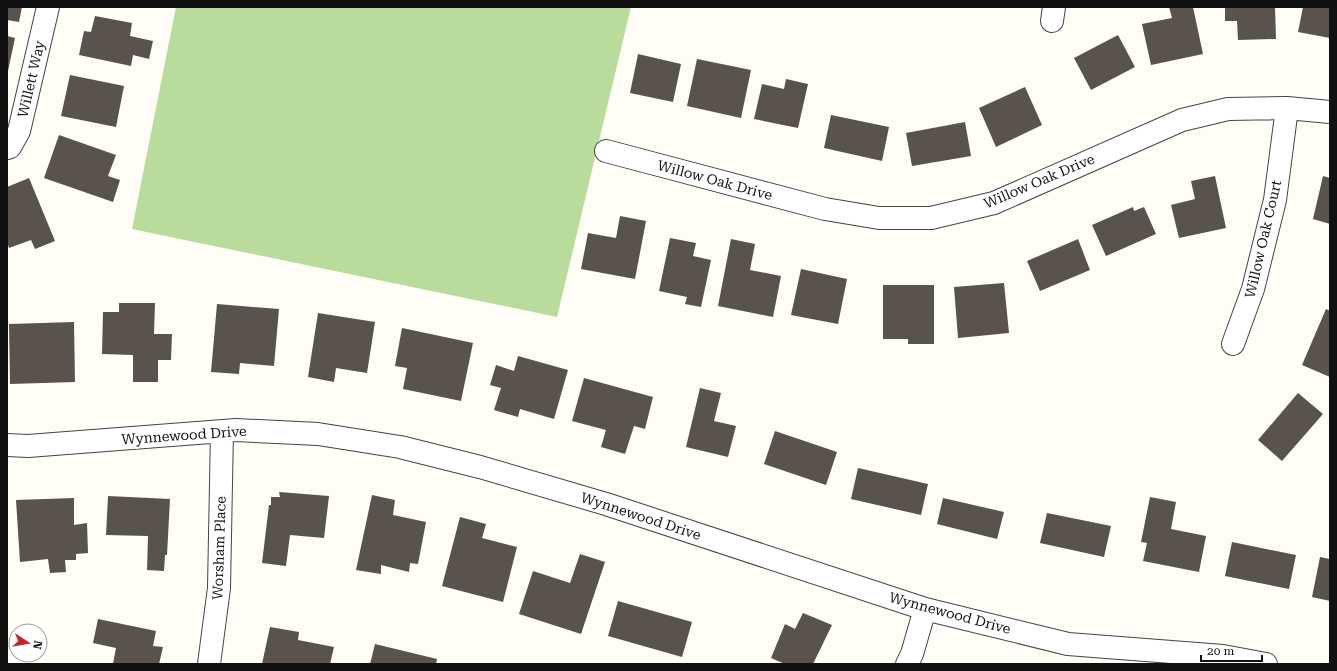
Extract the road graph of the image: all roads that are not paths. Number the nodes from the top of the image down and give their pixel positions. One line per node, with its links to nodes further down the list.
1 (48, 7): 4 (street, Willett Way)
2 (1287, 108): 3 (street, Willow Oak Drive); 5 (street, Willow Oak Drive); 6 (street, Willow Oak Court)
3 (1330, 112)
4 (7, 148)
5 (606, 151)
6 (1233, 344)
7 (222, 431): 8 (street, Wynnewood Drive); 9 (street, Wynnewood Drive); 10 (street, Worsham Place)
8 (7, 445)
9 (925, 608): 11 (street); 12 (street, Wynnewood Drive)
10 (209, 664)
11 (907, 664)
12 (1266, 664)

